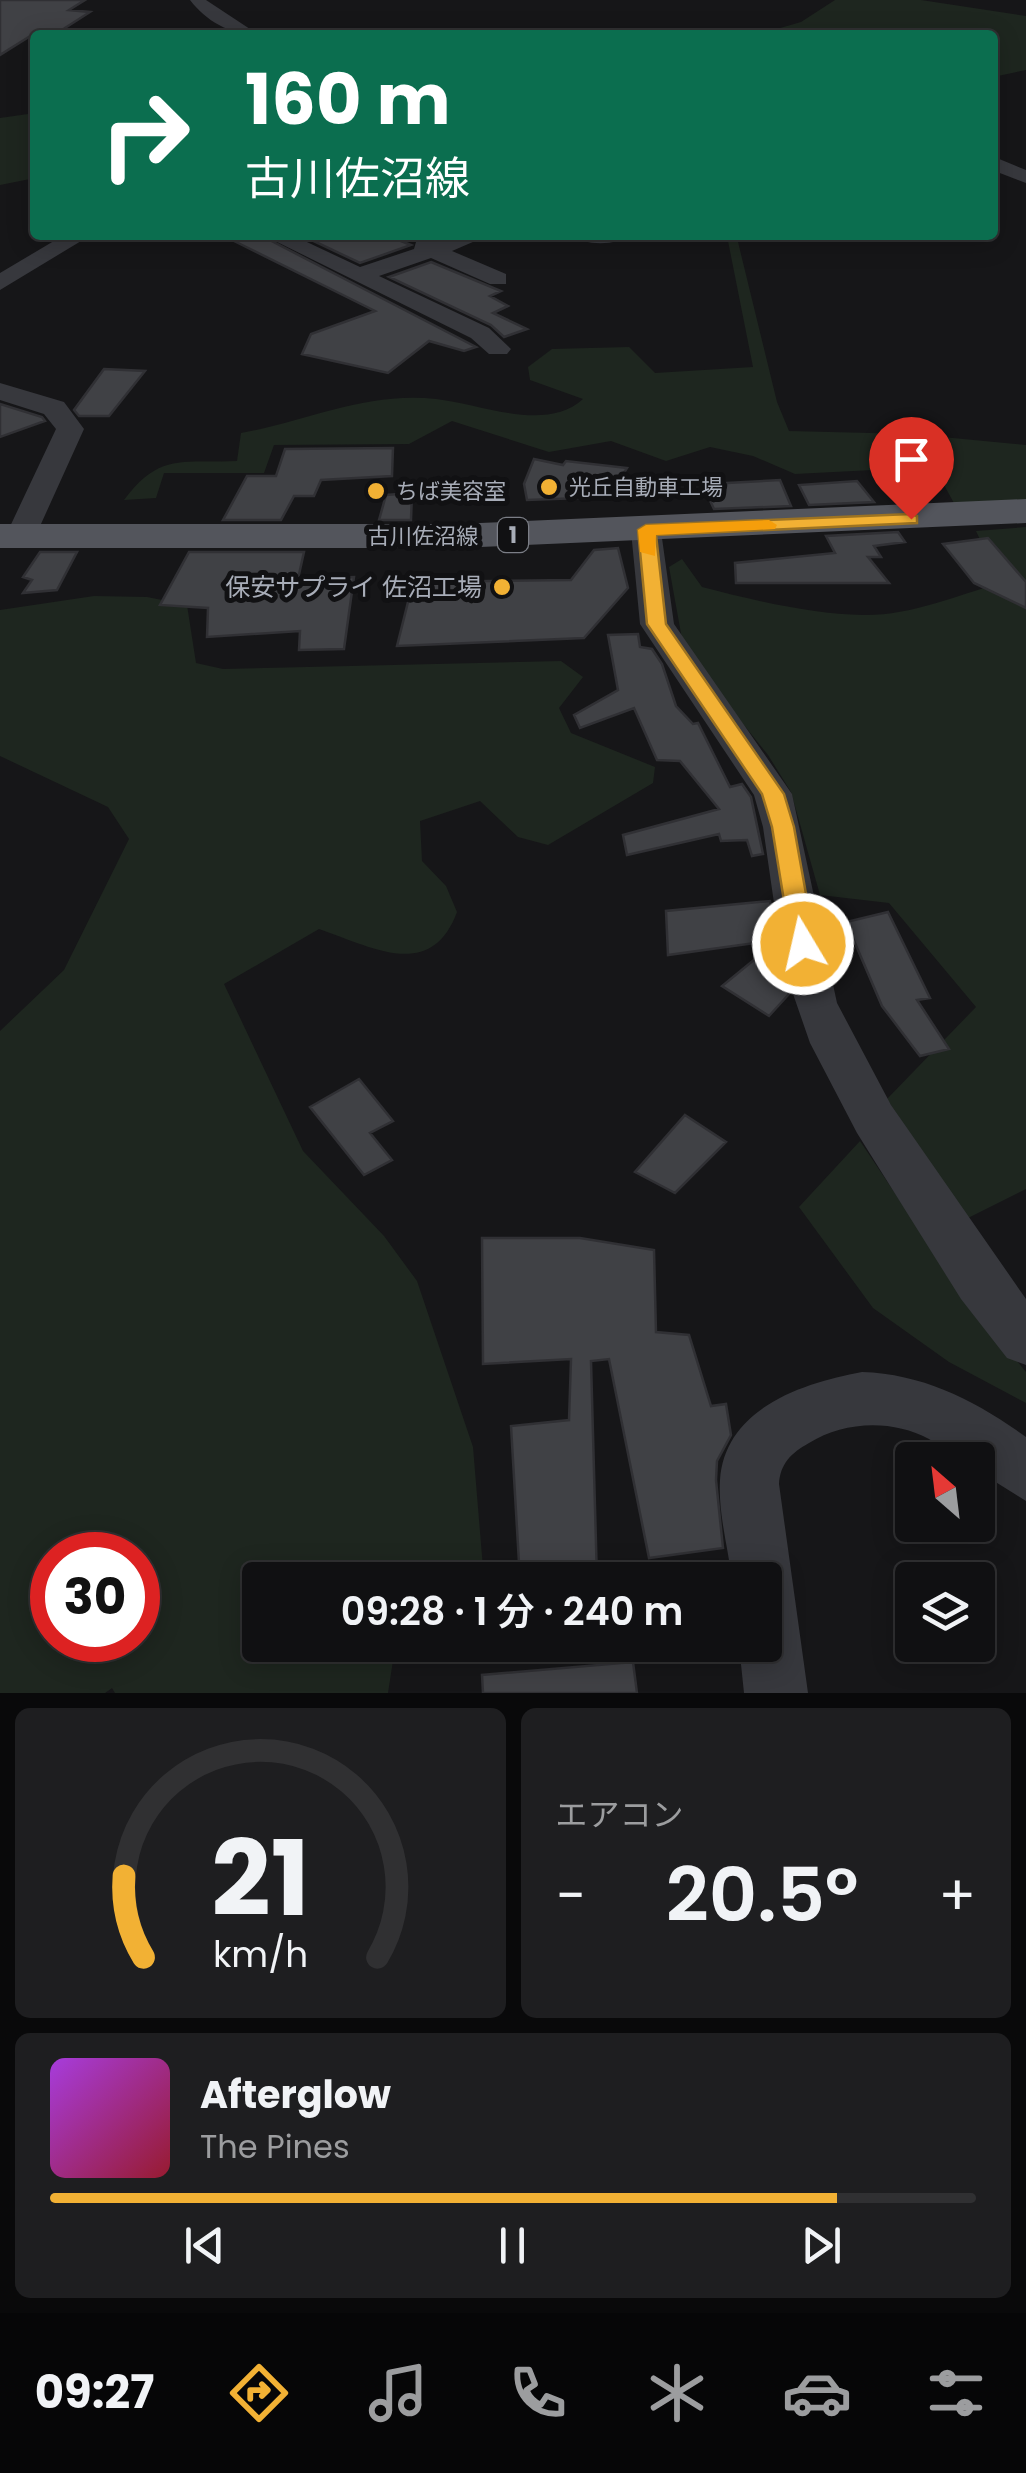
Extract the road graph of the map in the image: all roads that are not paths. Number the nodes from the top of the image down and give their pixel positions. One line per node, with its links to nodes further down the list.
1 (198, 0): 2 (street)
2 (242, 30)
3 (998, 165): 4 (street)
4 (1026, 177)
5 (72, 240): 11 (street)
6 (285, 240): 10 (street)
7 (409, 240): 9 (street)
8 (463, 240): 9 (street)
9 (432, 250): 10 (street); 12 (street)
10 (360, 275): 12 (street)
11 (0, 283)
12 (424, 306): 13 (street)
13 (498, 349)
14 (0, 391): 17 (street)
15 (1026, 512): 16 (main road, 古川佐沼線 / 1)
16 (646, 530): 17 (main road, 古川佐沼線 / 1); 18 (street)
17 (10, 535)
18 (1026, 1340)
19 (1026, 1472): 20 (street)
20 (760, 1562)
21 (772, 1662): 22 (street)
22 (776, 1693)

